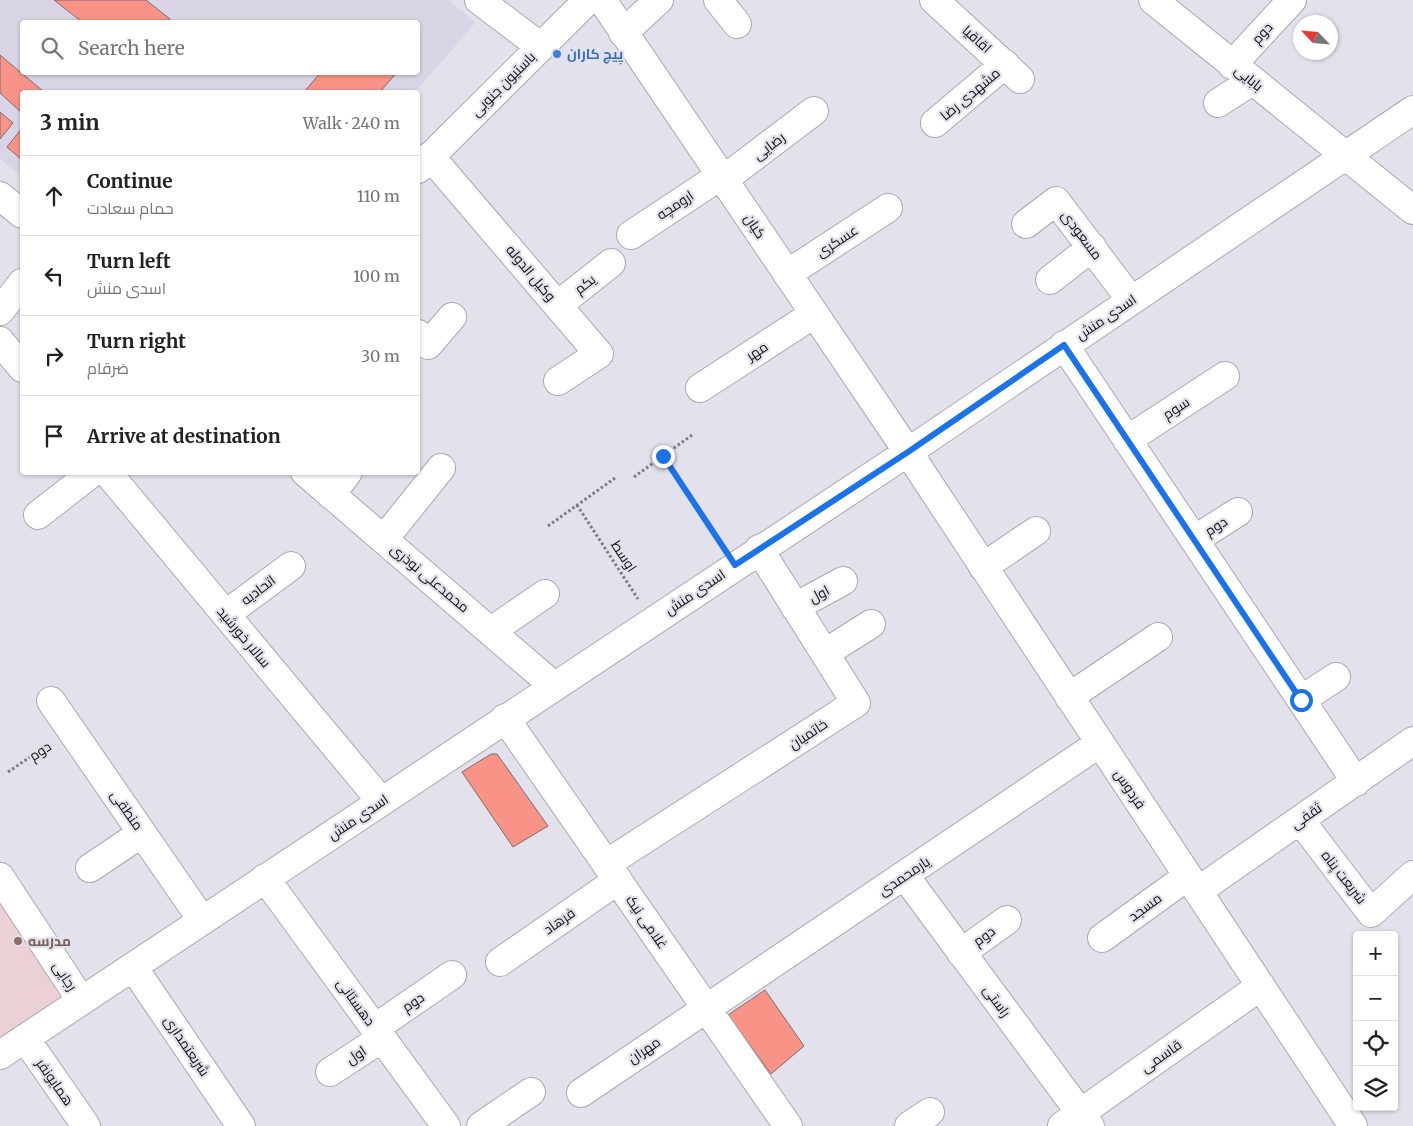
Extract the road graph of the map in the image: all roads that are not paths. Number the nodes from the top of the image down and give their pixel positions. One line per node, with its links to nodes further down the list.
1 (479, 0): 11 (street)
2 (588, 0): 11 (street, باستیون جنوبی)
3 (602, 0): 10 (street, کیان)
4 (659, 0): 10 (street)
5 (718, 0): 9 (street)
6 (934, 0): 12 (street, اقاقیا)
7 (1153, 0): 13 (street, بابایی)
8 (1292, 0): 13 (street, دوم)
9 (737, 24)
10 (623, 33): 20 (street, کیان)
11 (541, 47): 19 (street, باستیون جنوبی)
12 (1013, 72): 17 (street, مشهدی رضا)
13 (1242, 73): 14 (street); 18 (street, بابایی)
14 (1218, 103)
15 (1413, 110): 18 (street, اسدی منش)
16 (814, 111): 20 (street, رضایی)
17 (935, 123)
18 (1345, 156): 23 (street, بابایی); 32 (street, اسدی منش)
19 (424, 162): 33 (street, وکیل الدوله)
20 (722, 178): 26 (street, ارومچه); 29 (street, کیان)
21 (0, 196): 24 (street)
22 (888, 208): 29 (street, عسکری)
23 (1413, 210)
24 (20, 212)
25 (1026, 224): 27 (street, مسعودی)
26 (631, 235)
27 (1092, 247): 30 (street); 32 (street, مسعودی)
28 (612, 263): 33 (street, یکم)
29 (787, 274): 35 (street, کیان)
30 (1050, 280)
31 (20, 286): 34 (street)
32 (1132, 300): 39 (street, اسدی منش)
33 (558, 305): 42 (street, وکیل الدوله)
34 (0, 311)
35 (814, 314): 43 (street, مهر); 45 (street, کیان)
36 (452, 317): 37 (street)
37 (420, 336)
38 (0, 341): 40 (street)
39 (1064, 345): 44 (street); 45 (street, اسدی منش)
40 (20, 366)
41 (1226, 376): 44 (street, سوم)
42 (558, 381)
43 (700, 388)
44 (1127, 440): 56 (street)
45 (908, 452): 57 (street, اسدی منش); 59 (street, فردوس)
46 (441, 468): 55 (street)
47 (89, 475): 53 (street)
48 (110, 475): 63 (street, سالار خورشید)
49 (308, 475): 51 (street, محمدعلی نوذری)
50 (346, 475): 51 (street)
51 (331, 495): 55 (street, محمدعلی نوذری)
52 (1238, 512): 56 (street, دوم)
53 (38, 515)
54 (1036, 531): 59 (street)
55 (384, 539): 65 (street, محمدعلی نوذری)
56 (1194, 540): 71 (street)
57 (759, 549): 62 (street, خاتمیان); 69 (street, اسدی منش)
58 (291, 566): 63 (street, اتحادیه)
59 (983, 567): 70 (street, فردوس)
60 (843, 581): 62 (street, اول)
61 (545, 594): 65 (street)
62 (795, 607): 67 (street, خاتمیان)
63 (226, 614): 77 (street, سالار خورشید)
64 (871, 624): 67 (street)
65 (491, 631): 69 (street, محمدعلی نوذری)
66 (1158, 637): 70 (street)
67 (825, 653): 81 (street, خاتمیان)
68 (1336, 677): 71 (street)
69 (554, 686): 73 (street, اسدی منش)
70 (1069, 697): 75 (street, فردوس)
71 (1301, 700): 76 (street)
72 (51, 701): 79 (street, منطقی)
73 (505, 718): 77 (street, اسدی منش); 81 (street, غلامی نیک)
74 (1413, 741): 76 (street, ثقفی)
75 (1100, 743): 83 (street, یارمحمدی); 86 (street, فردوس)
76 (1356, 782): 78 (street, ثقفی)
77 (381, 801): 85 (street, اسدی منش)
78 (1300, 820): 82 (street, شریعت پناه); 86 (street, ثقفی)
79 (142, 833): 80 (street); 87 (street, منطقی)
80 (90, 868)
81 (612, 872): 91 (street, فرهاد); 96 (street, غلامی نیک)
82 (1413, 875)
83 (905, 876): 90 (street, راستی); 96 (street, یارمحمدی)
84 (0, 877): 95 (street, رجایی)
85 (265, 878): 87 (street, اسدی منش); 97 (street, دهستانی)
86 (1193, 884): 89 (street, مسجد); 94 (street, فردوس)
87 (202, 920): 92 (street, اسدی منش)
88 (1007, 920): 90 (street, دوم)
89 (1102, 938)
90 (961, 953): 103 (street, راستی)
91 (500, 962)
92 (132, 966): 95 (street, اسدی منش); 106 (street, شریعتمداری)
93 (452, 975): 97 (street, دوم)
94 (1260, 986): 103 (street, قاسمی); 109 (street, فردوس)
95 (81, 1000): 98 (street, اسدی منش)
96 (706, 1008): 102 (street, مهران); 104 (street, غلامی نیک)
97 (378, 1033): 100 (street, اول); 107 (street, دهستانی)
98 (25, 1038): 99 (street, اسدی منش); 105 (street, همایونفر)
99 (0, 1055)
100 (330, 1072)
101 (531, 1092): 108 (street)
102 (581, 1093)
103 (1077, 1122)
104 (781, 1123)
105 (86, 1126)
106 (242, 1126)
107 (446, 1126)
108 (481, 1126)
109 (1353, 1126)

